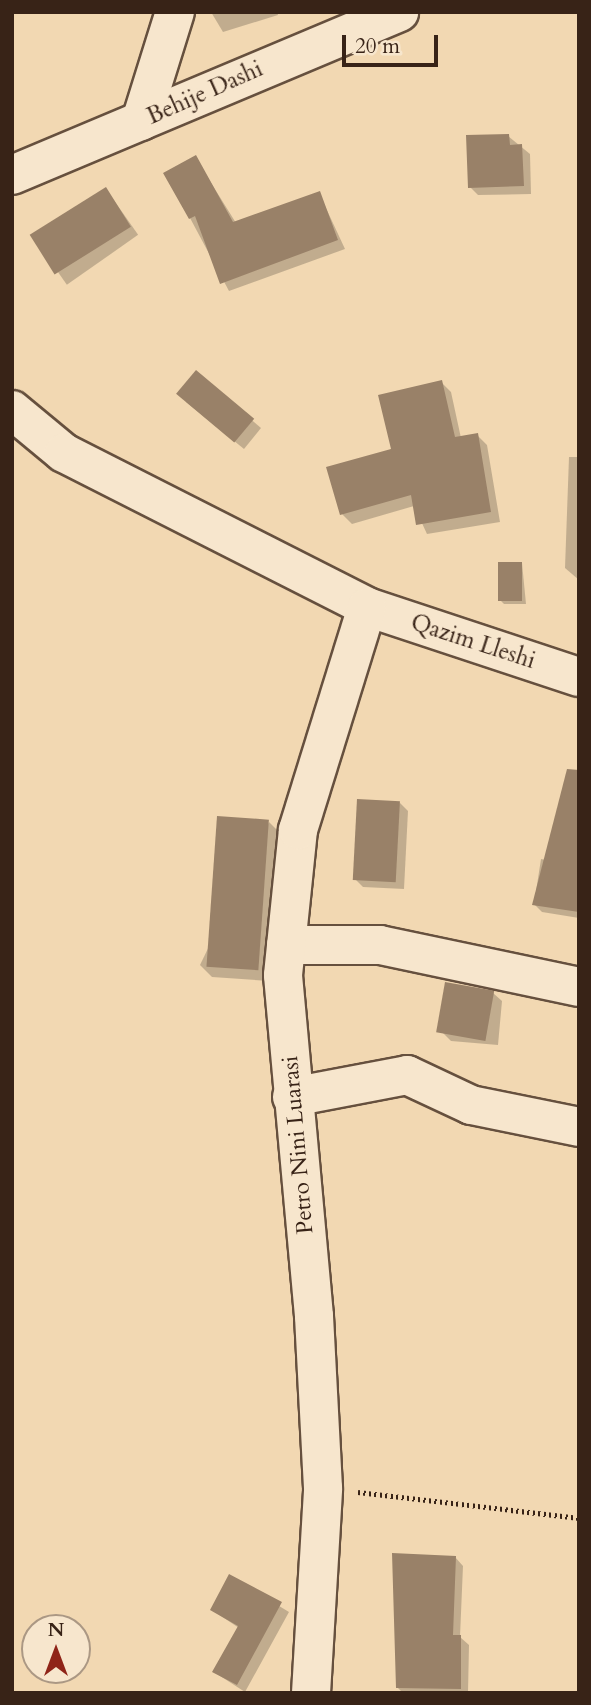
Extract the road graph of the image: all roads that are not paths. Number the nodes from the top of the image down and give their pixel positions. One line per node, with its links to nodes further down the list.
1 (175, 12): 3 (street)
2 (400, 12): 3 (street, Behije Dashi)
3 (141, 121): 4 (street, Behije Dashi)
4 (12, 175)
5 (12, 410): 6 (street)
6 (367, 607): 7 (street, Qazim Lleshi); 8 (street, Petro Nini Luarasi)
7 (579, 677)
8 (286, 945): 9 (street); 10 (street, Petro Nini Luarasi)
9 (579, 987)
10 (292, 1097): 11 (street); 12 (street, Petro Nini Luarasi)
11 (579, 1127)
12 (311, 1693)

